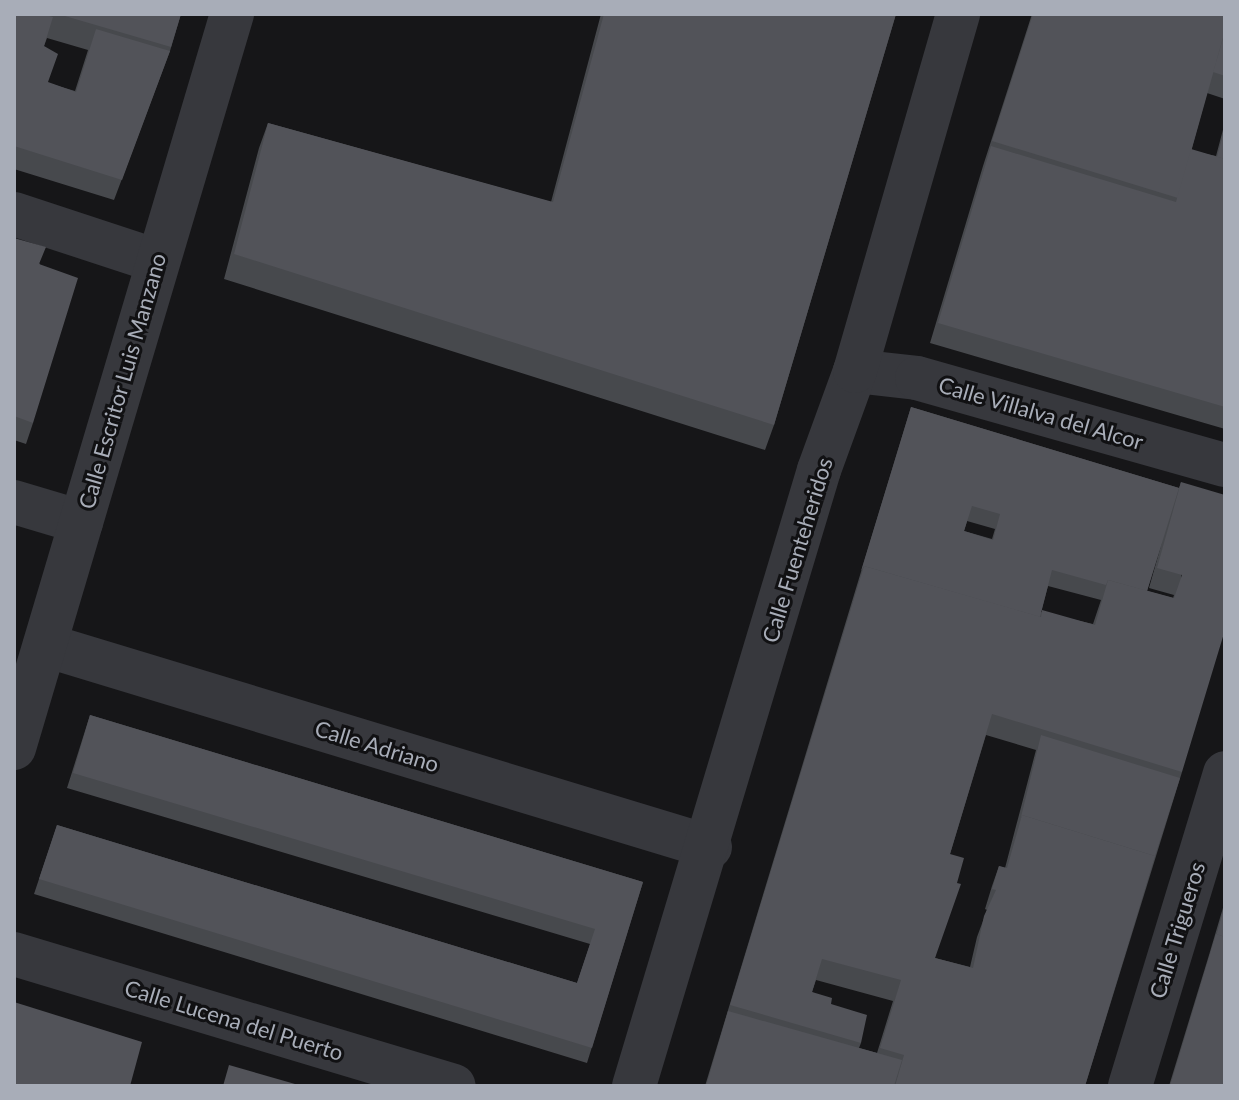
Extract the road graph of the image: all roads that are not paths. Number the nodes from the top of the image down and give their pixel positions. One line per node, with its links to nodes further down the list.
1 (232, 14): 4 (street, Calle Escritor Luis Manzano)
2 (958, 14): 5 (street, Calle Fuenteheridos)
3 (14, 214): 4 (street)
4 (157, 261): 8 (street, Calle Escritor Luis Manzano)
5 (855, 371): 6 (street, Calle Villalva del Alcor); 12 (street, Calle Fuenteheridos)
6 (1225, 465)
7 (14, 502): 8 (street)
8 (81, 522): 9 (street, Calle Escritor Luis Manzano)
9 (45, 645): 10 (street, Calle Escritor Luis Manzano); 12 (street, Calle Adriano)
10 (14, 748)
11 (1225, 773): 16 (street, Calle Trigueros)
12 (710, 847): 15 (street, Calle Fuenteheridos)
13 (14, 954): 14 (street, Calle Lucena del Puerto)
14 (454, 1086)
15 (634, 1086)
16 (1130, 1086)

